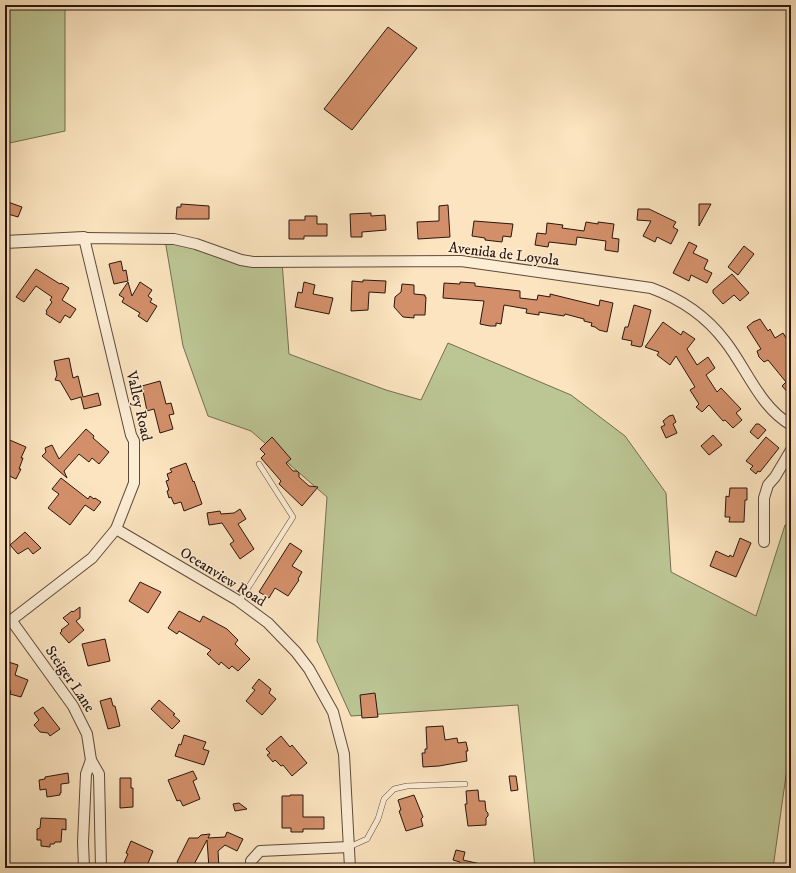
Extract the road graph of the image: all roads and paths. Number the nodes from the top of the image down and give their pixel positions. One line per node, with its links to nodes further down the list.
1 (84, 238): 2 (street); 3 (street, Avenida de Loyola); 6 (street, Valley Road)
2 (5, 242)
3 (791, 425)
4 (791, 450): 7 (street)
5 (259, 464): 8 (lane)
6 (116, 529): 8 (street, Oceanview Road); 9 (street, Valley Road)
7 (764, 542)
8 (239, 602): 12 (street, Oceanview Road)
9 (8, 623): 10 (street, Steiger Lane)
10 (91, 760): 13 (street, Steiger Lane); 14 (street, Steiger Lane)
11 (465, 784): 12 (lane)
12 (349, 847): 15 (street); 16 (street, Oceanview Road)
13 (84, 868)
14 (101, 868)
15 (252, 868)
16 (350, 868)

